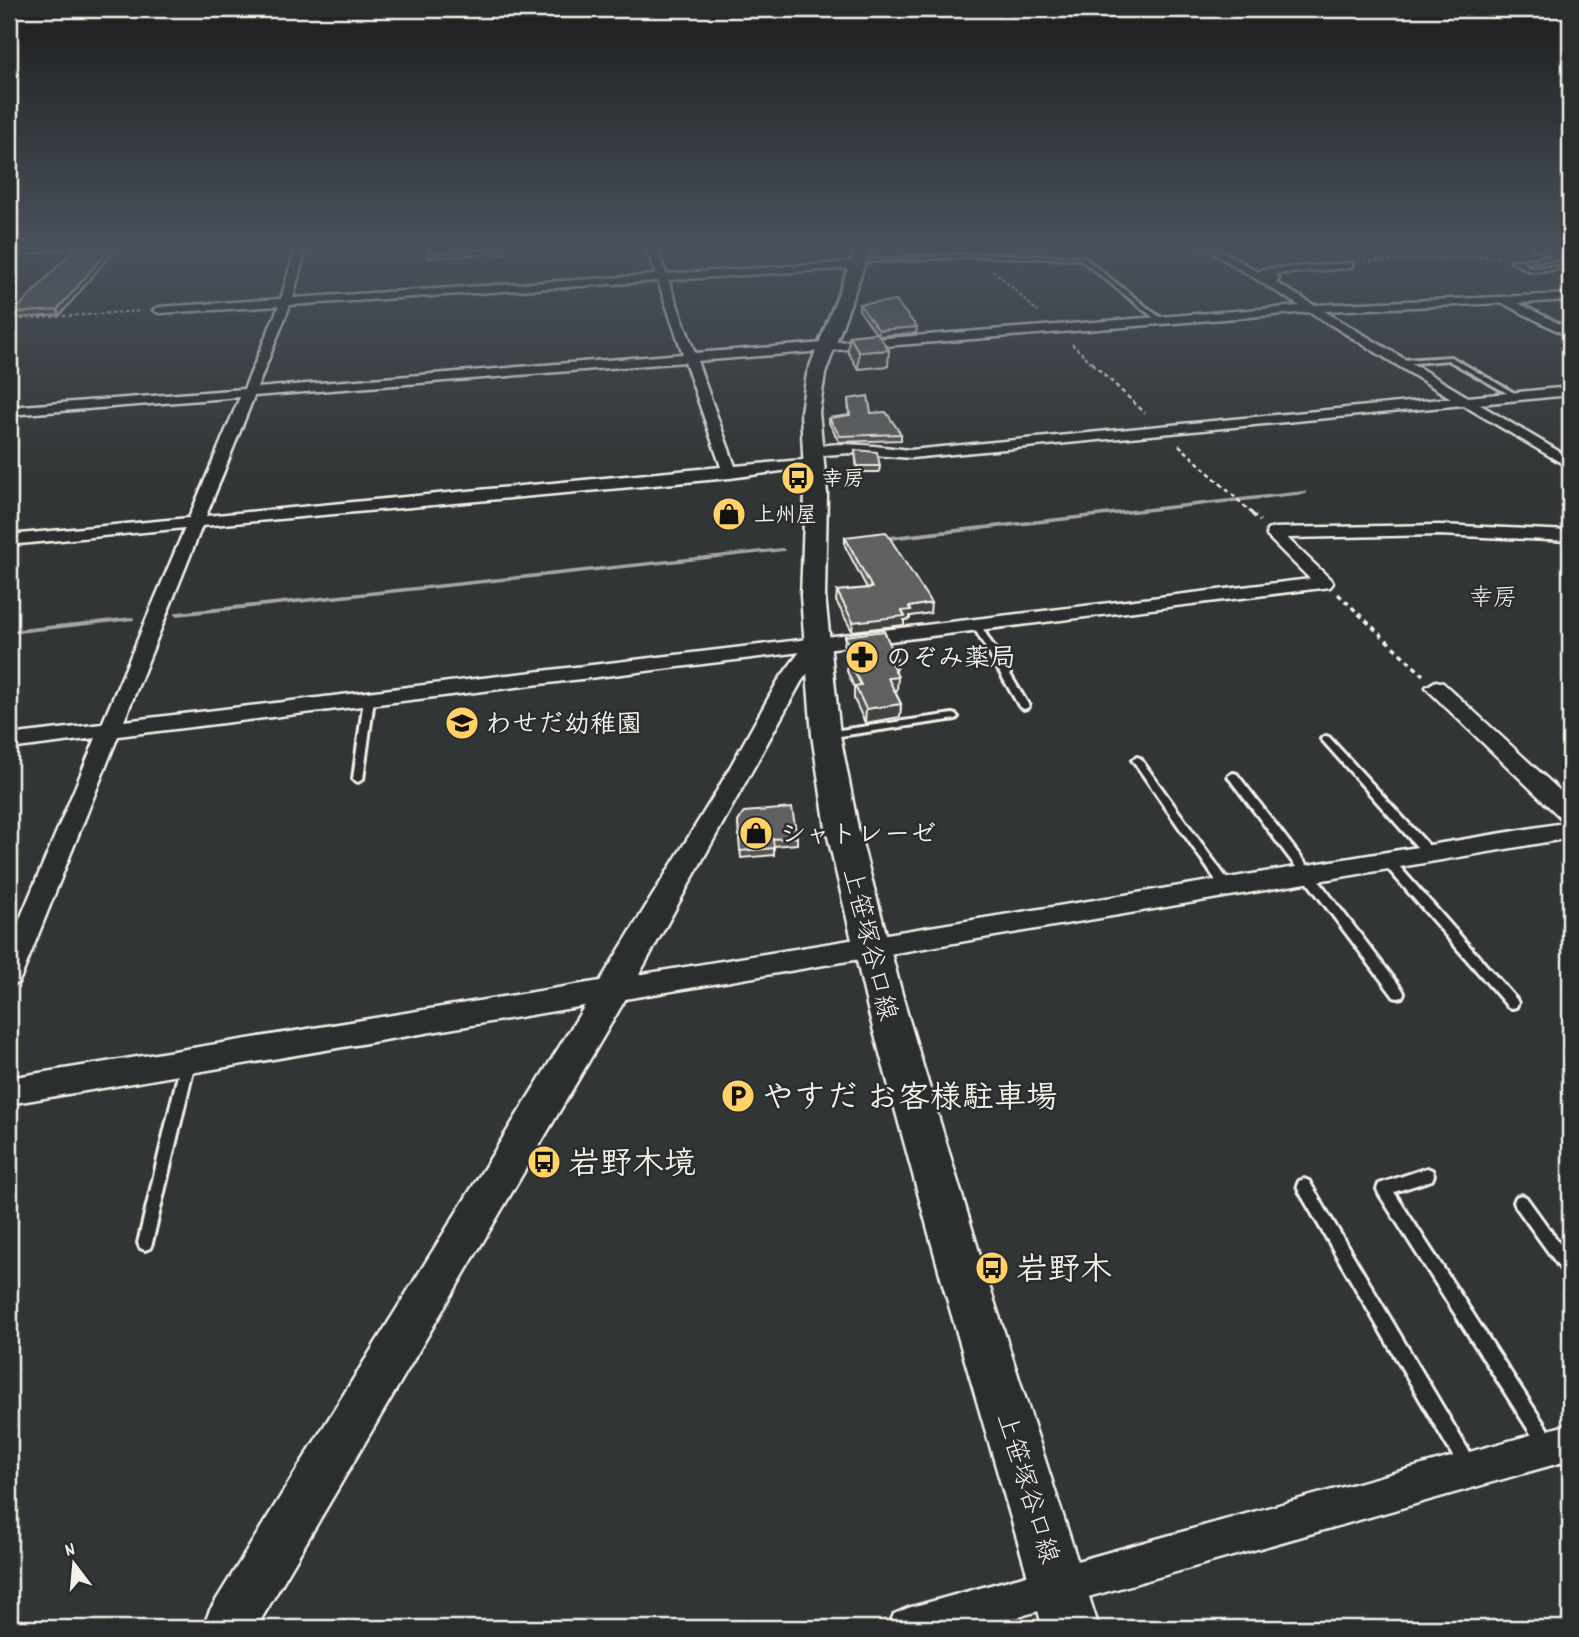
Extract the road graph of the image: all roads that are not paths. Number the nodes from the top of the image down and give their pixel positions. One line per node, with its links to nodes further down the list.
1 (277, 322): 12 (street)
2 (678, 322): 9 (street)
3 (834, 322): 8 (main road, 上笹塚谷口線)
4 (1129, 322): 8 (street)
5 (1340, 322): 10 (street)
6 (1549, 322): 7 (street)
7 (1570, 333)
8 (825, 347): 9 (street); 16 (main road, 上笹塚谷口線)
9 (689, 357): 12 (street); 18 (street)
10 (1402, 362): 13 (lane); 14 (street)
11 (1570, 391): 13 (street)
12 (247, 392): 15 (street); 19 (street)
13 (1516, 396): 14 (street)
14 (1466, 402): 16 (street); 17 (street)
15 (9, 411)
16 (813, 458): 18 (street); 23 (main road, 上笹塚谷口線)
17 (1570, 464)
18 (730, 473): 19 (street)
19 (193, 522): 21 (street); 28 (street)
20 (1570, 536): 22 (street)
21 (9, 540)
22 (976, 624): 23 (street); 26 (lane)
23 (818, 643): 25 (street); 29 (main road, 上笹塚谷口線); 43 (street)
24 (1436, 687): 35 (street)
25 (369, 699): 28 (street); 34 (lane)
26 (1024, 706)
27 (953, 717): 29 (lane)
28 (108, 730): 31 (street); 42 (street)
29 (826, 735): 41 (main road, 上笹塚谷口線)
30 (1326, 739): 37 (lane)
31 (9, 742)
32 (1137, 760): 40 (lane)
33 (1233, 776): 39 (lane)
34 (358, 779)
35 (1570, 813)
36 (1570, 830): 37 (street)
37 (1429, 853): 38 (street)
38 (1387, 860): 39 (street); 45 (lane)
39 (1308, 873): 40 (street); 44 (lane)
40 (1226, 886): 41 (street)
41 (871, 946): 43 (street); 55 (main road, 上笹塚谷口線)
42 (9, 975)
43 (614, 988): 46 (street); 56 (street)
44 (1398, 993)
45 (1512, 1003)
46 (189, 1059): 47 (street); 51 (lane)
47 (9, 1091)
48 (1427, 1175): 53 (lane)
49 (1304, 1186): 54 (lane)
50 (1521, 1202): 52 (lane)
51 (145, 1243)
52 (1570, 1270)
53 (1560, 1445): 54 (street)
54 (1470, 1468): 55 (street)
55 (1058, 1586): 57 (street); 58 (main road, 上笹塚谷口線)
56 (228, 1628)
57 (908, 1628)
58 (1071, 1628)

